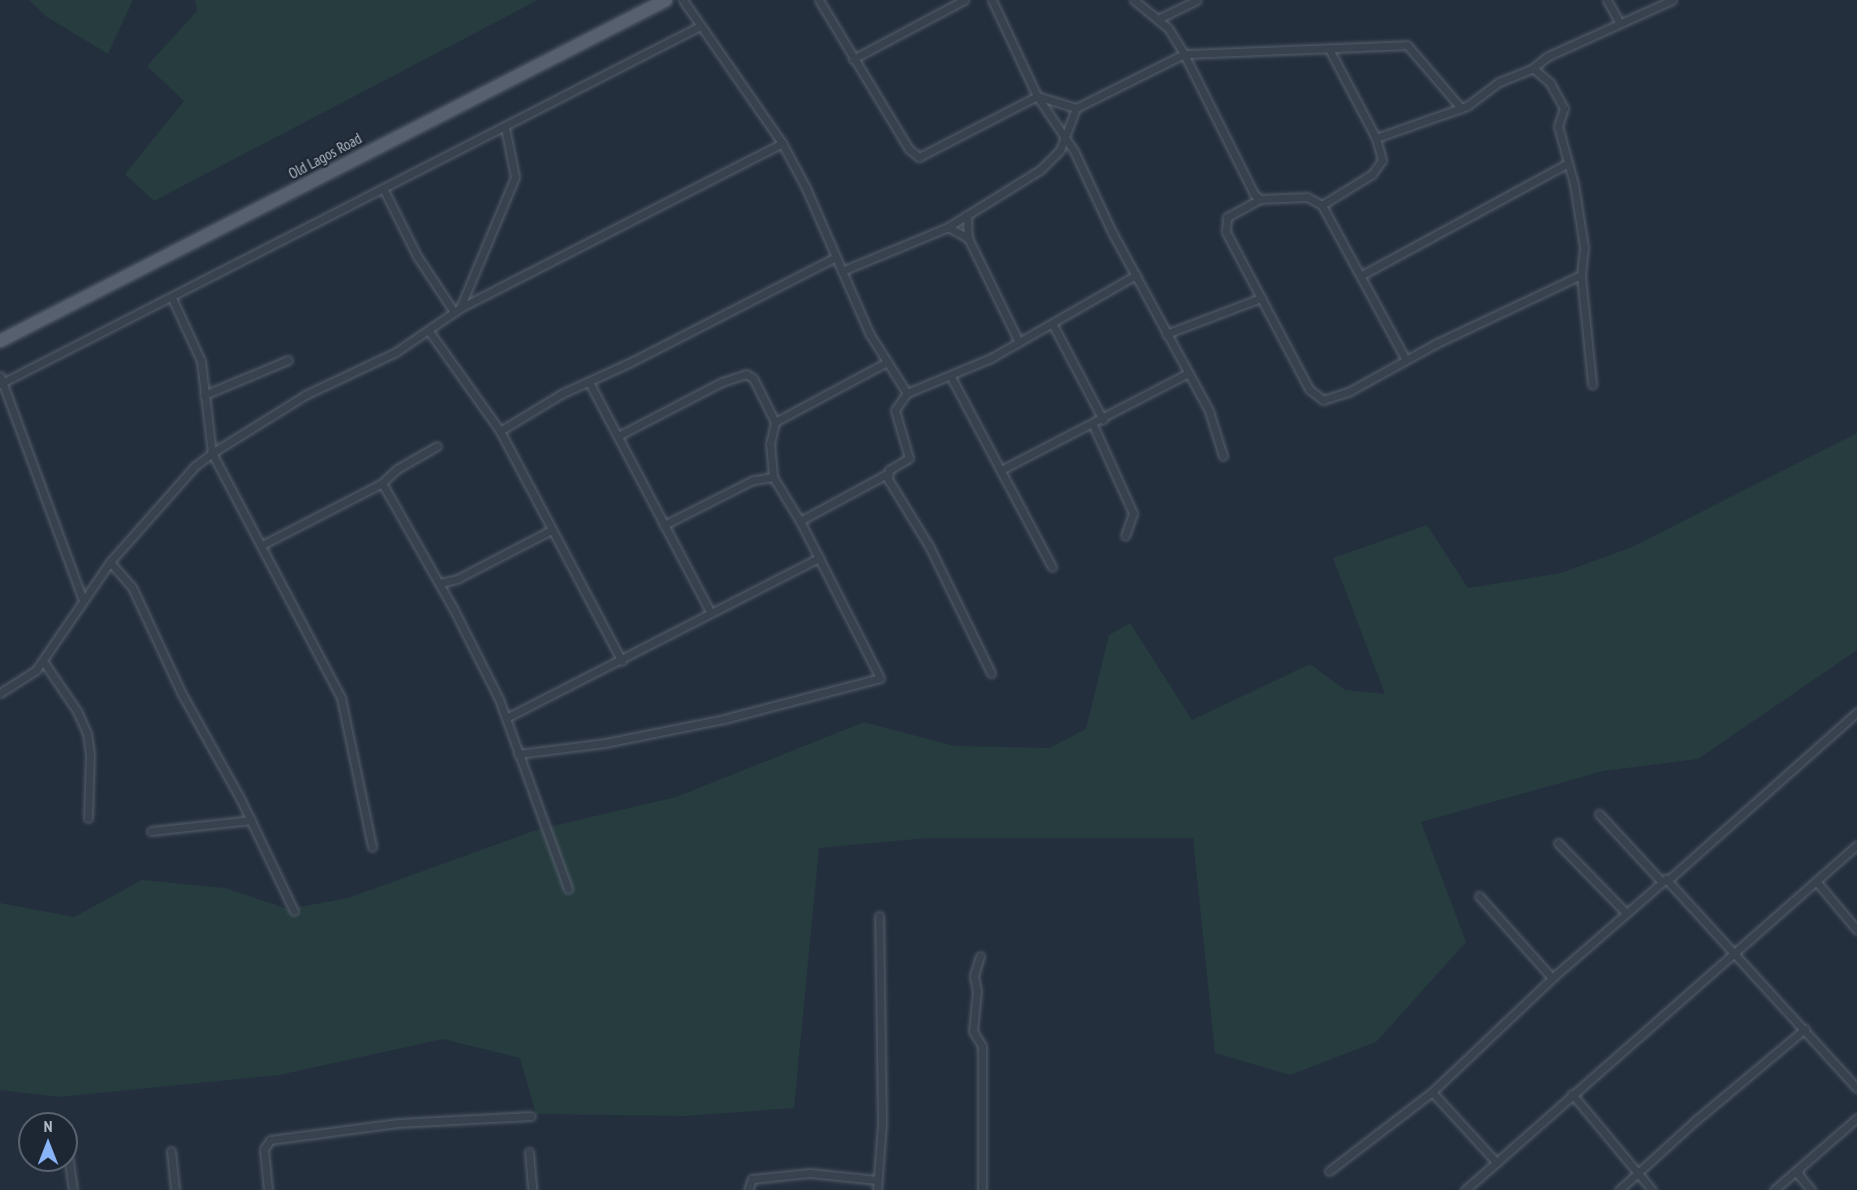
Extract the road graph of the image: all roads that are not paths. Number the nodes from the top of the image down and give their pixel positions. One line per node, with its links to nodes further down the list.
1 (666, 0): 42 (main road, Old Lagos Road)
2 (683, 0): 12 (street)
3 (819, 0): 15 (street)
4 (964, 0): 15 (street)
5 (992, 0): 17 (street)
6 (1134, 0): 10 (street)
7 (1197, 0): 10 (street)
8 (1607, 0): 11 (street)
9 (1672, 0): 11 (street)
10 (1158, 19): 14 (street)
11 (1620, 23): 16 (street)
12 (700, 26): 20 (street); 23 (street)
13 (1329, 49): 14 (street); 19 (street); 21 (street)
14 (1184, 54): 18 (street); 26 (street)
15 (853, 59): 17 (street)
16 (1533, 68): 19 (street); 24 (street)
17 (1037, 96): 18 (street); 22 (street)
18 (1076, 108): 22 (street)
19 (1461, 108): 21 (street)
20 (505, 127): 25 (street); 38 (street)
21 (1376, 138): 27 (street)
22 (1064, 140): 28 (street); 33 (street)
23 (782, 143): 31 (street); 38 (street)
24 (1568, 163): 34 (street); 35 (street)
25 (383, 188): 36 (street); 38 (street)
26 (1260, 198): 27 (street); 37 (street)
27 (1322, 205): 34 (street)
28 (967, 214): 29 (street); 30 (street)
29 (948, 227): 30 (street); 32 (street)
30 (968, 238): 43 (street)
31 (836, 257): 32 (street); 50 (street)
32 (842, 271): 46 (street)
33 (1136, 275): 39 (street); 41 (street)
34 (1362, 275): 45 (street)
35 (1581, 275): 45 (street); 51 (street)
36 (172, 298): 49 (street); 53 (street)
37 (1261, 298): 41 (street); 45 (street)
38 (457, 310): 40 (street)
39 (1053, 325): 43 (street); 54 (street)
40 (429, 331): 57 (street); 60 (street)
41 (1166, 334): 47 (street)
42 (0, 341)
43 (1019, 342): 48 (street)
44 (288, 360): 53 (street)
45 (1406, 360)
46 (887, 362): 52 (street); 55 (street)
47 (1186, 374): 54 (street); 61 (street)
48 (951, 377): 52 (street); 62 (street)
49 (1, 380): 75 (street)
50 (589, 382): 57 (street); 58 (street)
51 (1592, 384)
52 (907, 393): 63 (street)
53 (204, 395): 60 (street)
54 (1103, 420): 56 (street)
55 (776, 422): 58 (street); 64 (street)
56 (1093, 425): 62 (street); 69 (street)
57 (500, 431): 68 (street)
58 (620, 435): 67 (street)
59 (437, 446): 65 (street)
60 (212, 453): 70 (street); 72 (street)
61 (1223, 456)
62 (1001, 470): 73 (street)
63 (887, 474): 66 (street); 79 (street)
64 (773, 477): 66 (street); 67 (street)
65 (382, 483): 70 (street); 74 (street)
66 (800, 521): 71 (street)
67 (664, 525): 76 (street)
68 (551, 530): 74 (street); 78 (street)
69 (1125, 536)
70 (262, 545): 90 (street)
71 (819, 558): 76 (street); 83 (street)
72 (110, 562): 75 (street); 86 (street)
73 (1052, 567)
74 (440, 583): 82 (street)
75 (82, 598): 77 (street)
76 (711, 613): 78 (street)
77 (43, 661): 80 (street); 85 (street)
78 (622, 661): 82 (street)
79 (992, 673)
80 (0, 693)
81 (1857, 712): 91 (street)
82 (506, 718): 83 (street)
83 (518, 754): 93 (street)
84 (1599, 814): 91 (street)
85 (88, 818)
86 (251, 820): 87 (street); 95 (street)
87 (151, 831)
88 (1558, 843): 96 (street)
89 (1857, 845): 92 (street)
90 (372, 847)
91 (1665, 880): 96 (street); 99 (street)
92 (1816, 881): 98 (street); 99 (street)
93 (568, 889)
94 (1479, 896): 101 (street)
95 (294, 911)
96 (1626, 913): 101 (street)
97 (879, 915): 115 (street)
98 (1857, 930)
99 (1735, 953): 102 (street); 105 (street)
100 (980, 956): 122 (street)
101 (1552, 978): 104 (street)
102 (1804, 1029): 103 (street); 114 (street)
103 (1857, 1088)
104 (1432, 1092): 110 (street); 112 (street)
105 (1572, 1094): 110 (street); 114 (street)
106 (531, 1116): 118 (street)
107 (1857, 1118): 111 (street)
108 (171, 1151): 117 (street)
109 (529, 1152): 119 (street)
110 (1497, 1163): 123 (street)
111 (1799, 1170): 126 (street); 127 (street)
112 (1329, 1171)
113 (70, 1172): 116 (street)
114 (1637, 1173): 124 (street); 125 (street)
115 (877, 1180): 120 (street); 121 (street)
116 (73, 1190)
117 (175, 1190)
118 (268, 1190)
119 (532, 1190)
120 (748, 1190)
121 (877, 1190)
122 (982, 1190)
123 (1465, 1190)
124 (1619, 1190)
125 (1652, 1190)
126 (1774, 1190)
127 (1811, 1190)

